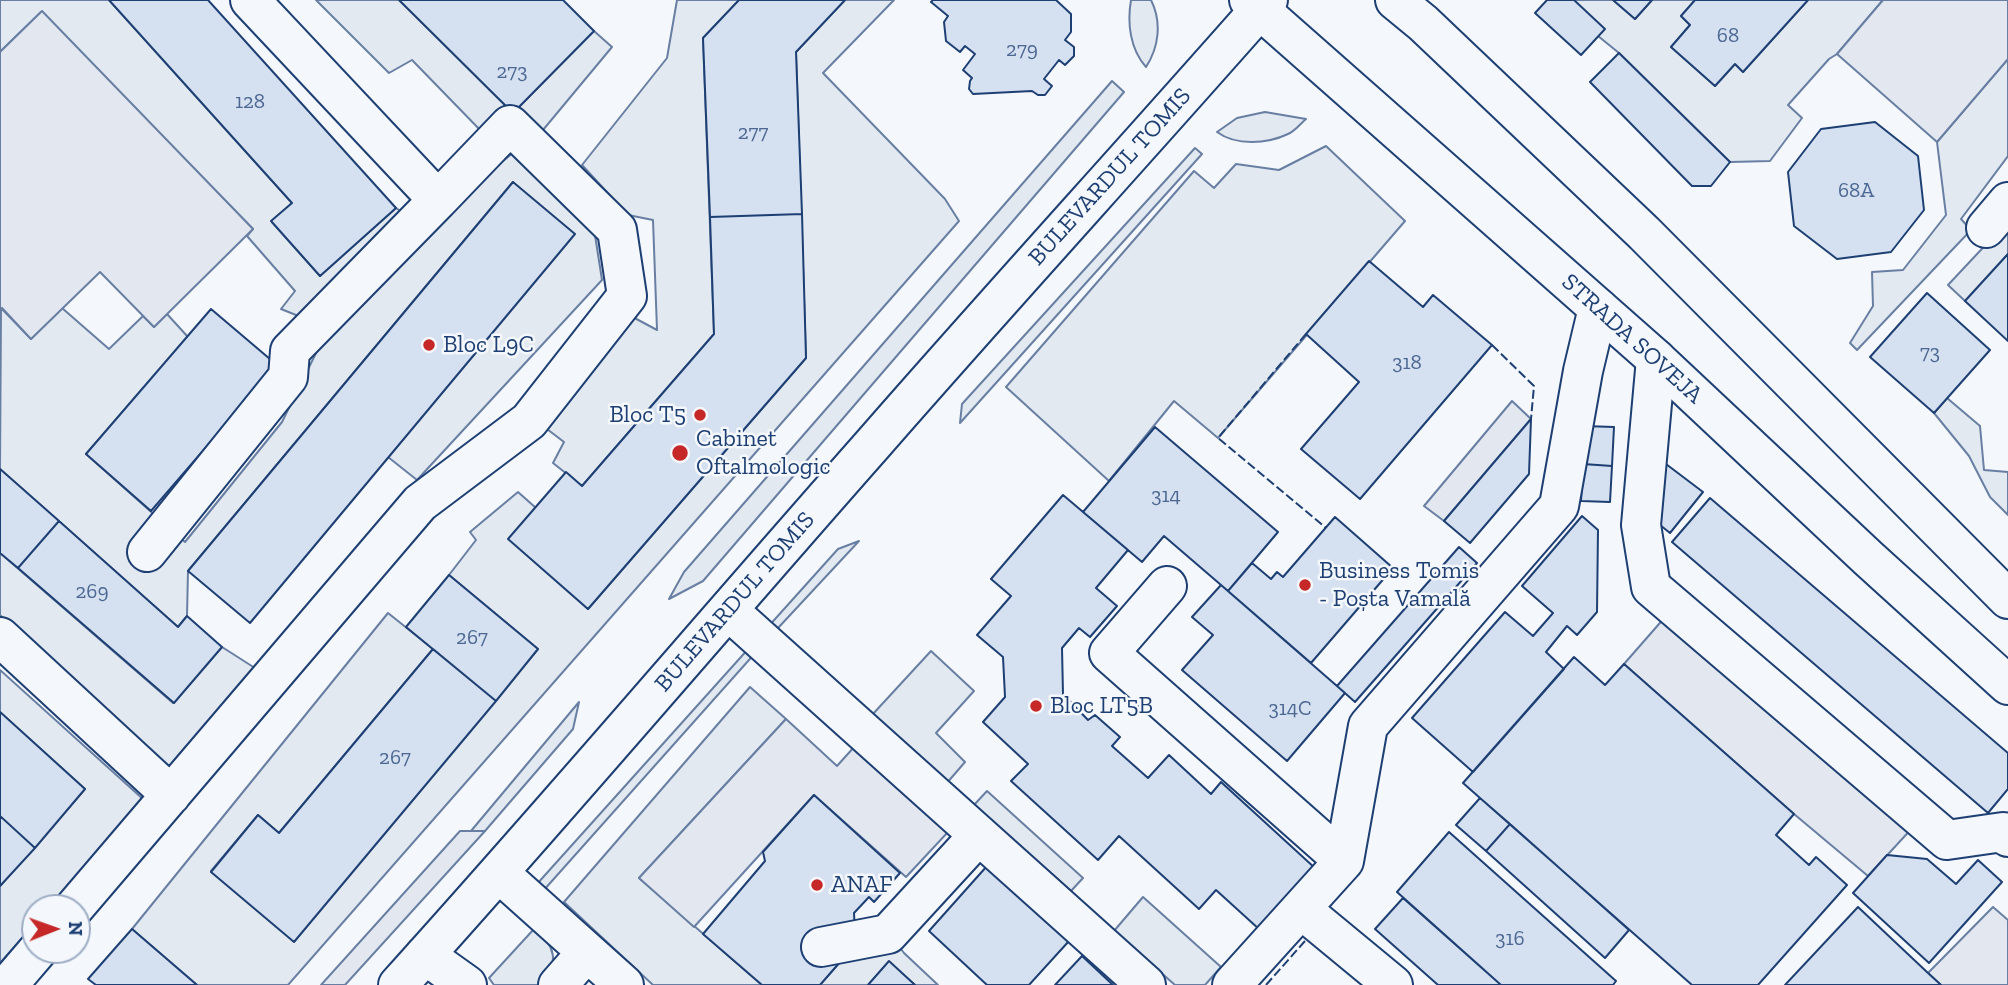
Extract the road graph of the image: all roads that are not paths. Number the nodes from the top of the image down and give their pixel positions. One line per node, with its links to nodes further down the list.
1 (1395, 0): 9 (main road)
2 (252, 1): 4 (main road)
3 (1259, 3): 5 (main road, STRADA SOVEJA); 10 (main road, BULEVARDUL TOMIS)
4 (438, 200): 7 (main road); 13 (main road)
5 (1598, 308): 6 (main road, STRADA SOVEJA); 16 (main road)
6 (1656, 359): 12 (main road, STRADA SOVEJA); 15 (main road)
7 (147, 552)
8 (1167, 586): 16 (main road)
9 (2008, 598)
10 (729, 611): 14 (main road); 17 (main road, BULEVARDUL TOMIS)
11 (0, 637): 13 (main road)
12 (2008, 685)
13 (171, 795): 18 (main road)
14 (979, 835): 20 (main road); 29 (main road)
15 (2008, 836)
16 (1344, 861): 19 (main road)
17 (499, 873): 21 (main road); 22 (main road, BULEVARDUL TOMIS)
18 (86, 894)
19 (1301, 909): 30 (main road); 31 (main road)
20 (821, 947)
21 (587, 952): 27 (main road); 28 (main road)
22 (425, 955): 25 (main road, BULEVARDUL TOMIS); 26 (main road)
23 (26, 964): 24 (main road)
24 (8, 985)
25 (398, 985)
26 (467, 985)
27 (558, 985)
28 (624, 985)
29 (1146, 985)
30 (1232, 985)
31 (1393, 985)

